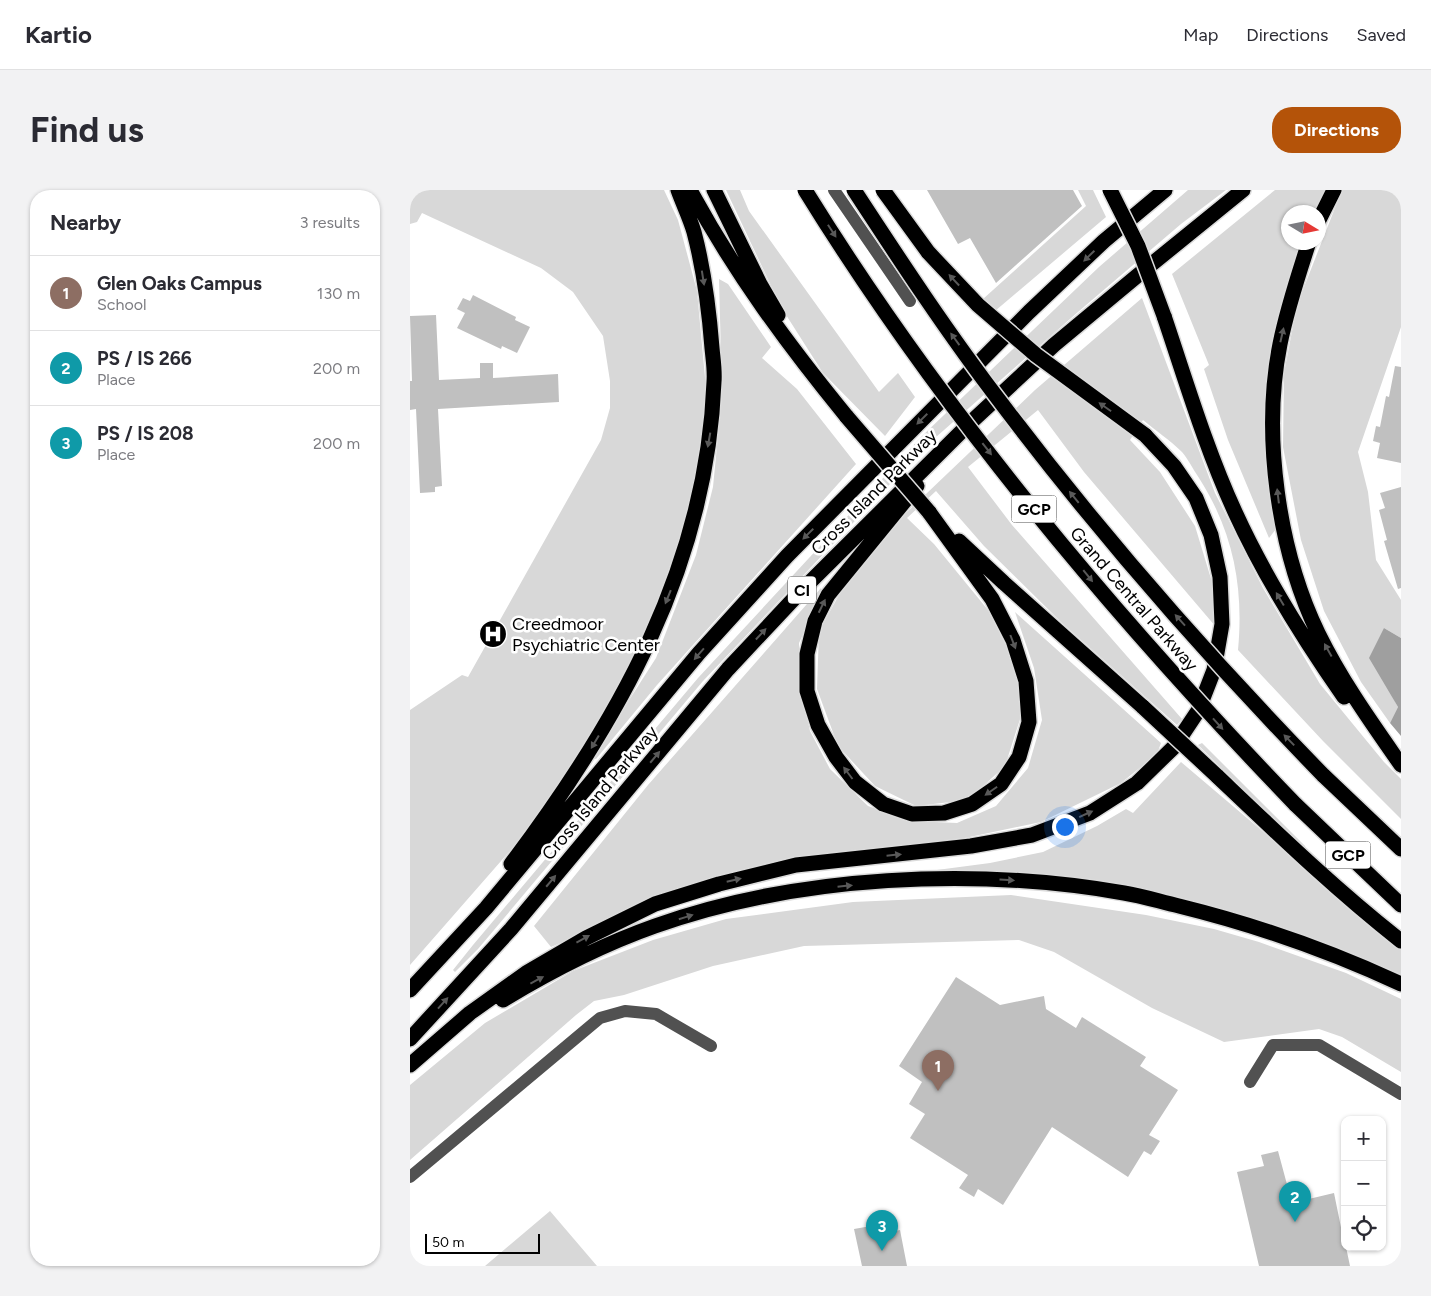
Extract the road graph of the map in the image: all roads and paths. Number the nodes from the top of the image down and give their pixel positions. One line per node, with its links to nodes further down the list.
1 (678, 190): 25 (highway, one-way to 25)
2 (690, 190): 17 (highway)
3 (714, 190): 17 (highway)
4 (805, 190): 22 (highway, Grand Central Parkway / GCP, one-way to 22, bridge)
5 (834, 190): 16 (lane)
6 (854, 190): 21 (highway, Grand Central Parkway / GCP, one-way to 6, bridge)
7 (883, 190): 28 (highway, one-way to 7, bridge)
8 (1110, 190): 20 (highway, one-way to 8, bridge)
9 (1158, 190): 14 (highway)
10 (1165, 190): 14 (highway, Cross Island Parkway / CI)
11 (1243, 190): 18 (highway, Cross Island Parkway / CI)
12 (1334, 190): 13 (highway)
13 (1326, 206)
14 (1104, 241): 25 (highway, Cross Island Parkway / CI, one-way to 25)
15 (1306, 250): 20 (highway, one-way to 15)
16 (910, 301)
17 (847, 417): 19 (highway, bridge)
18 (970, 423): 19 (highway, one-way to 18); 26 (highway, Cross Island Parkway / CI, one-way to 18)
19 (930, 512): 23 (highway, bridge)
20 (1401, 765)
21 (1401, 849)
22 (1401, 905)
23 (1401, 941)
24 (1401, 984): 28 (highway, one-way to 24)
25 (412, 988)
26 (410, 1039)
27 (711, 1046): 31 (lane)
28 (410, 1066)
29 (1250, 1082): 30 (lane)
30 (1401, 1094)
31 (410, 1177)

